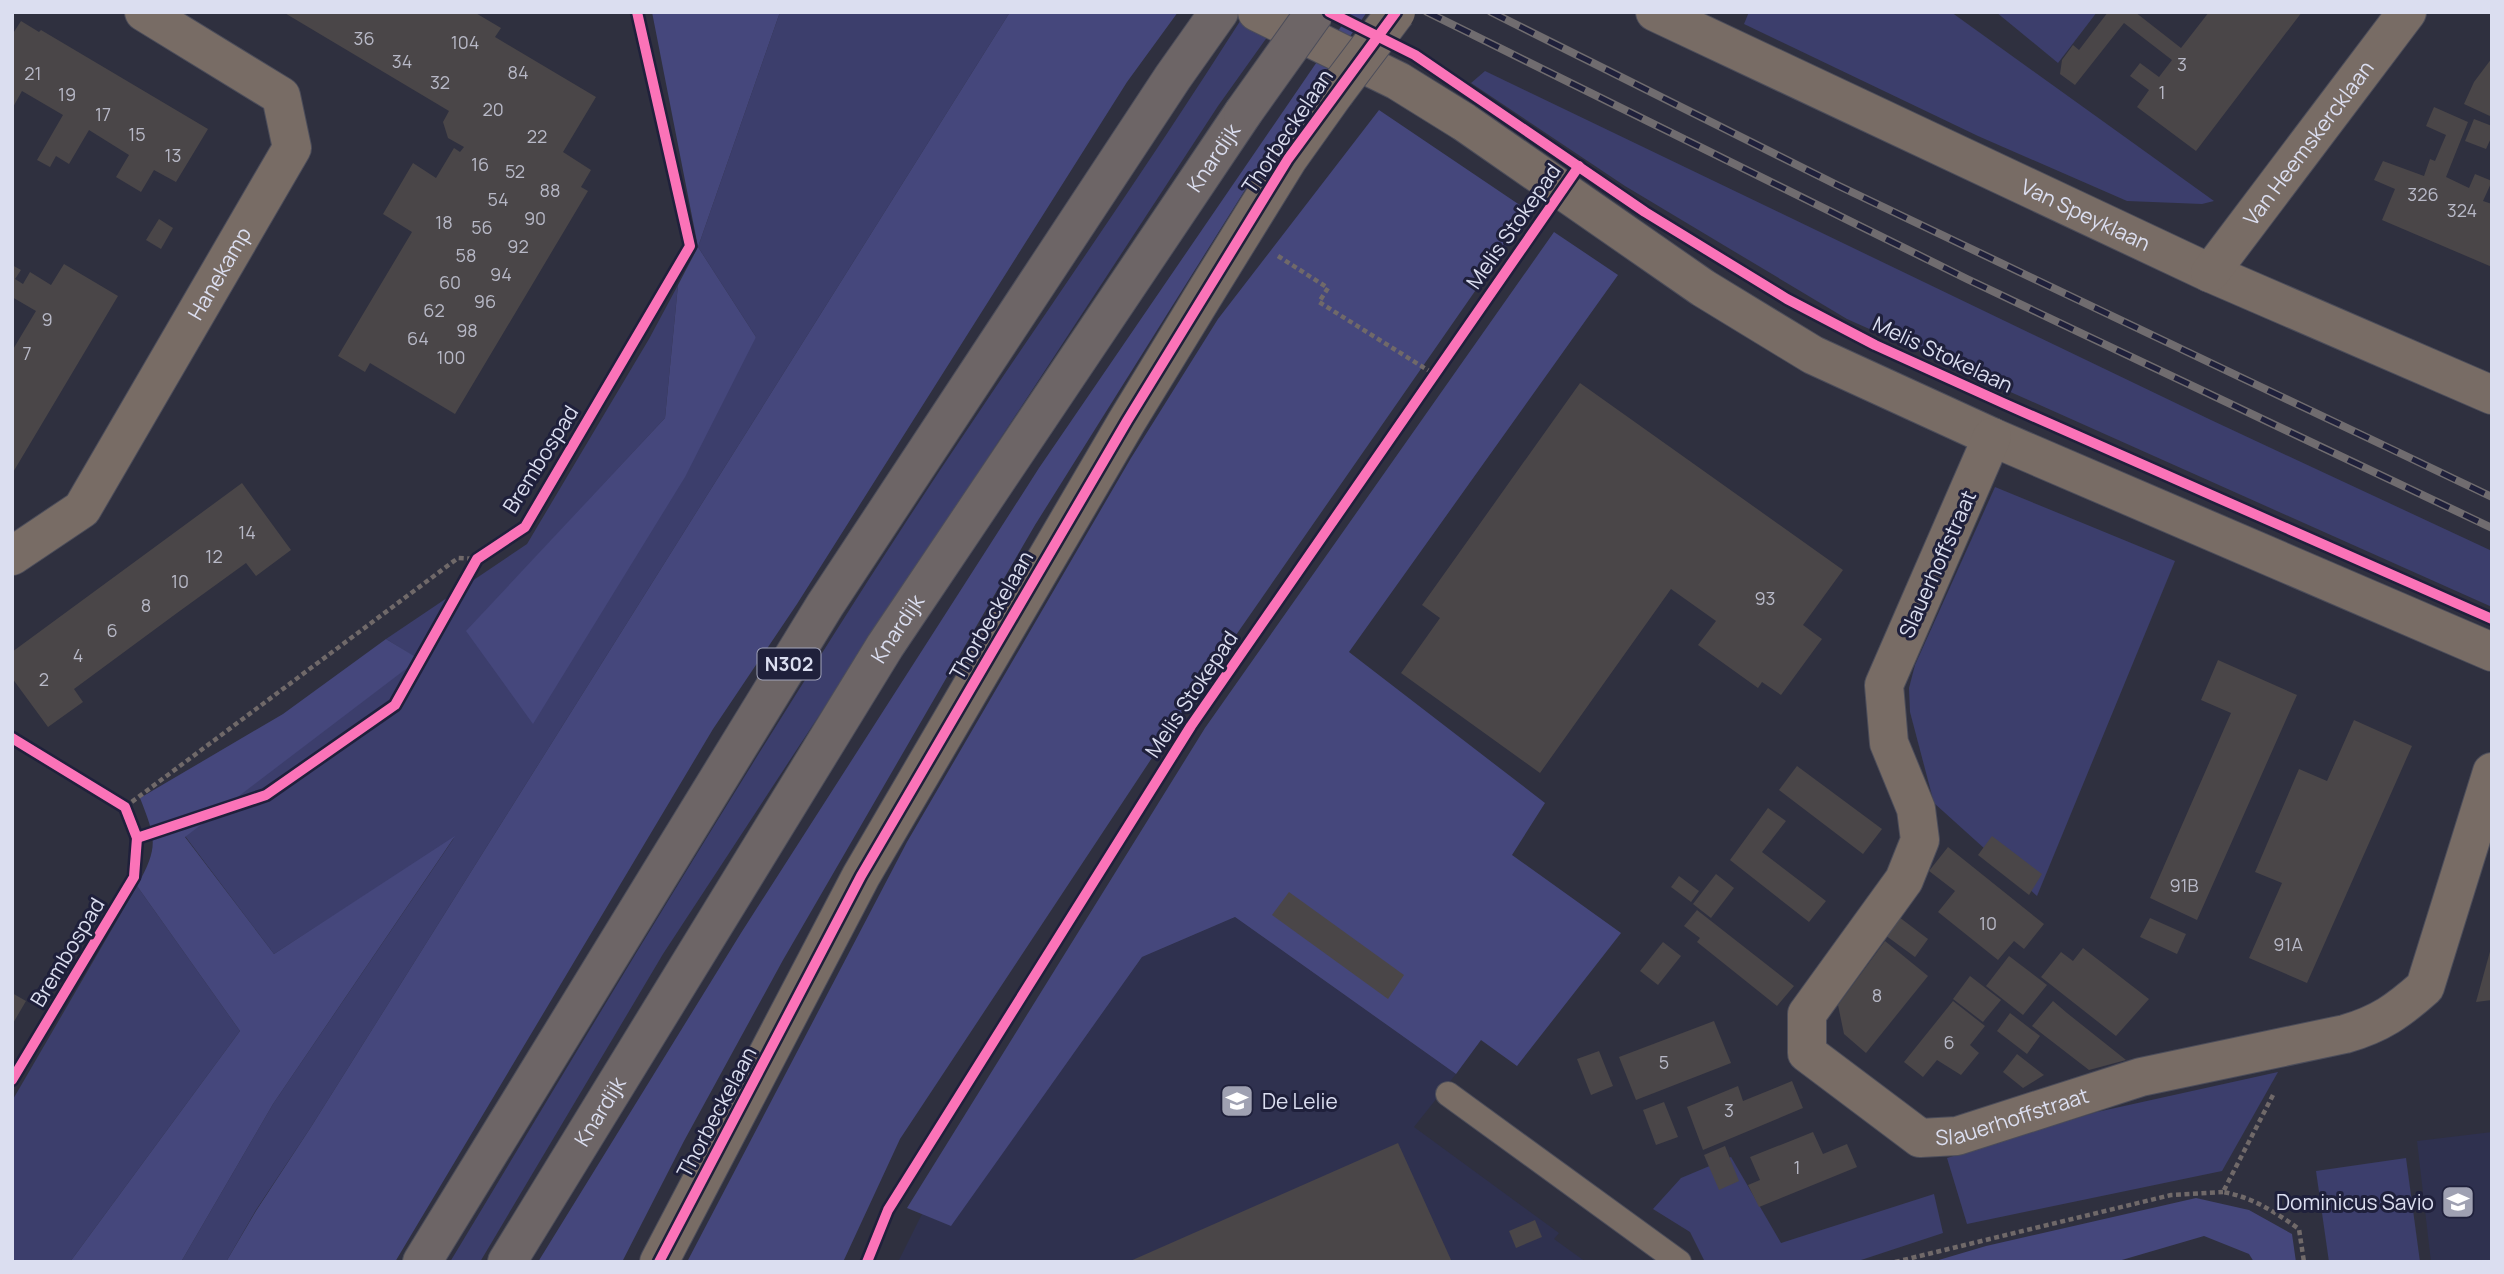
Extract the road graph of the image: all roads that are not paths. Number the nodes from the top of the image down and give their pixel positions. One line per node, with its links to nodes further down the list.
1 (144, 12): 11 (street, Hanekamp)
2 (1219, 12): 15 (main road, N302)
3 (1257, 12): 10 (street)
4 (1315, 12): 16 (main road, Knardijk, bridge)
5 (1396, 12): 17 (street, Thorbeckelaan, bridge)
6 (2407, 12): 8 (street, Van Heemskercklaan)
7 (1678, 16): 8 (street, Van Speyklaan)
8 (2210, 273): 9 (street, Van Speyklaan)
9 (2492, 395)
10 (1992, 437): 12 (street); 13 (street, Slauerhoffstraat)
11 (12, 556)
12 (2492, 652)
13 (2492, 772)
14 (1448, 1094): 18 (lane)
15 (422, 1262)
16 (507, 1262)
17 (659, 1262)
18 (1679, 1262)

